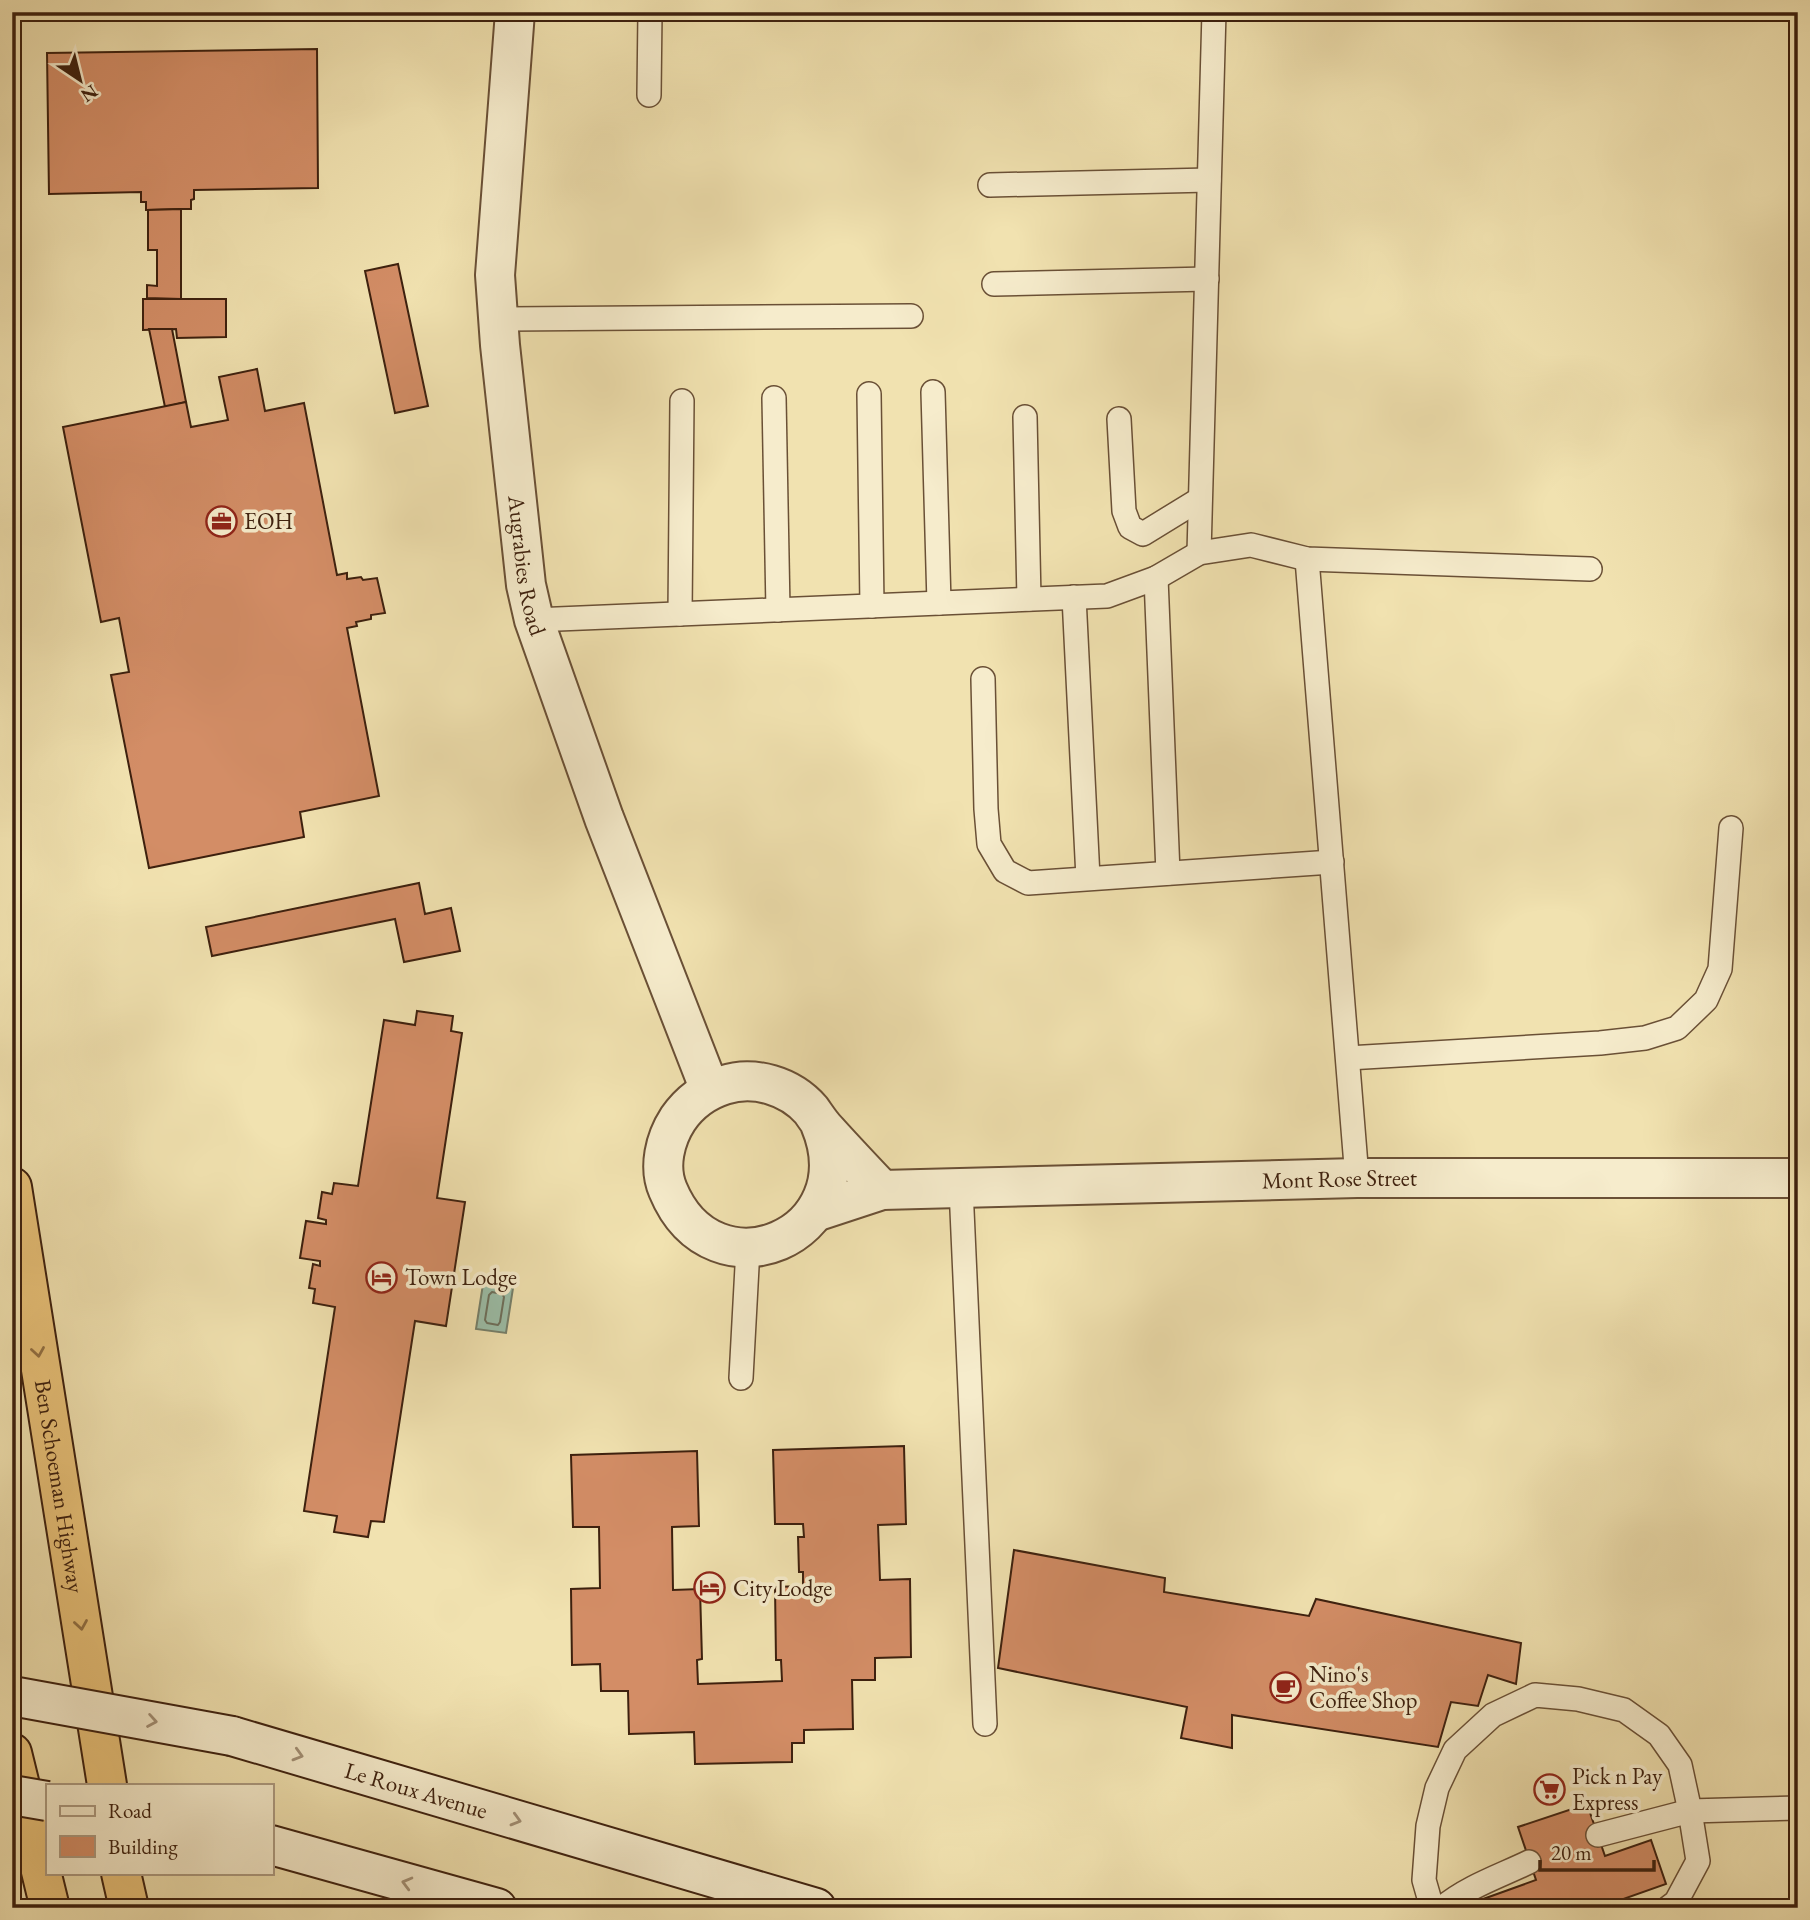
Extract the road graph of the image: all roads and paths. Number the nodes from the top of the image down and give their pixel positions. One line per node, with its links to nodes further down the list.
1 (515, 12): 10 (street, Augrabies Road)
2 (650, 12): 4 (lane)
3 (1214, 12): 5 (lane)
4 (649, 95)
5 (1209, 180): 6 (lane); 7 (lane)
6 (990, 185)
7 (1206, 279): 8 (lane); 17 (lane)
8 (994, 284)
9 (911, 316): 10 (lane)
10 (498, 319): 28 (street, Augrabies Road)
11 (933, 392): 24 (lane)
12 (869, 394): 25 (lane)
13 (774, 398): 26 (lane)
14 (682, 401): 27 (lane)
15 (1025, 417): 23 (lane)
16 (1119, 419): 17 (lane)
17 (1200, 499): 18 (lane)
18 (1199, 553): 19 (lane); 21 (lane)
19 (1307, 559): 20 (lane); 31 (lane)
20 (1590, 569)
21 (1156, 578): 22 (lane); 32 (lane)
22 (1074, 597): 23 (lane); 33 (lane)
23 (1029, 599): 24 (lane)
24 (939, 603): 25 (lane)
25 (872, 606): 26 (lane)
26 (778, 610): 27 (lane)
27 (680, 614): 28 (lane)
28 (534, 620): 35 (street, Augrabies Road)
29 (983, 679): 33 (lane)
30 (1731, 828): 34 (lane)
31 (1332, 862): 32 (lane); 34 (lane)
32 (1168, 873): 33 (lane)
33 (1088, 878)
34 (1348, 1058): 37 (lane)
35 (710, 1090): 36 (street); 43 (street)
36 (821, 1124): 41 (street); 42 (street)
37 (1357, 1178): 38 (street, Mont Rose Street); 40 (street, Mont Rose Street)
38 (1798, 1178)
39 (12, 1187): 48 (highway, Ben Schoeman Highway, one-way to 48)
40 (961, 1188): 41 (street, Mont Rose Street); 46 (lane)
41 (881, 1190): 42 (street, Mont Rose Street)
42 (815, 1212): 43 (street)
43 (748, 1248): 44 (lane)
44 (741, 1378)
45 (12, 1696): 60 (street, Le Roux Avenue, one-way to 60, bridge)
46 (985, 1724)
47 (12, 1753): 57 (highway)
48 (107, 1784)
49 (12, 1795): 50 (street, bridge)
50 (46, 1801)
51 (1798, 1808): 52 (lane)
52 (1690, 1811): 53 (lane); 61 (lane); 63 (lane)
53 (1598, 1835)
54 (273, 1846): 59 (street, one-way to 54)
55 (1530, 1862): 62 (lane)
56 (121, 1874): 58 (highway)
57 (50, 1908)
58 (129, 1908)
59 (497, 1908)
60 (816, 1908)
61 (1432, 1908)
62 (1442, 1908)
63 (1668, 1908)

